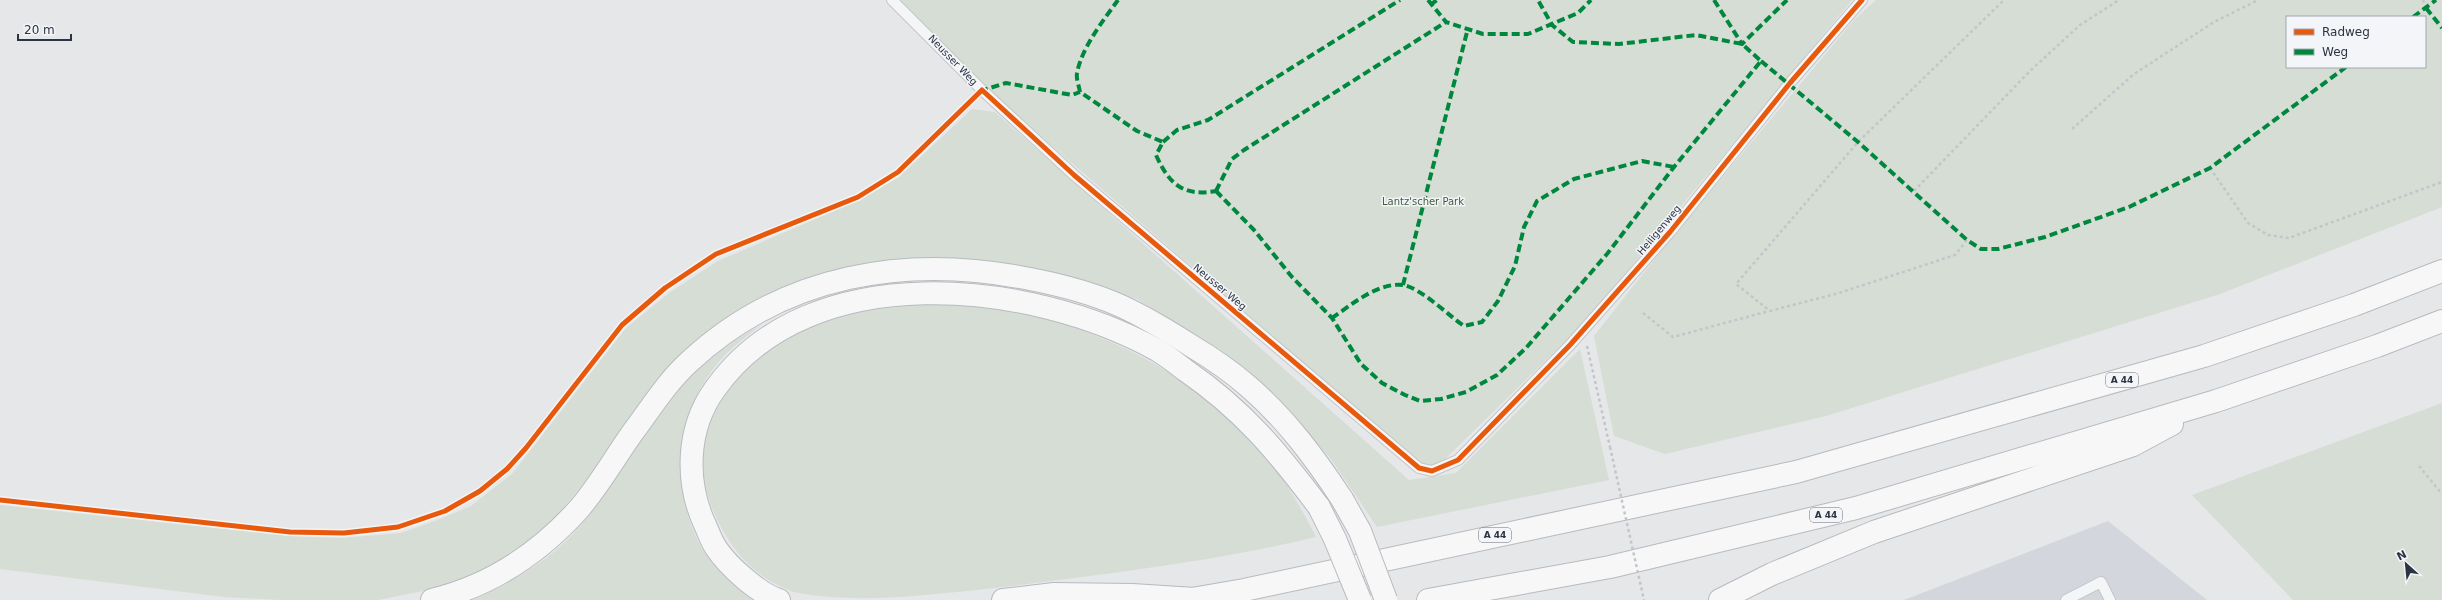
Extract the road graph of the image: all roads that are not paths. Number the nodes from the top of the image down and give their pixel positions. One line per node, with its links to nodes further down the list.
1 (892, 0): 6 (lane, Neusser Weg)
2 (1862, 0): 6 (lane, Heiligenweg)
3 (2442, 271): 7 (highway, A 44)
4 (2442, 321): 5 (highway, A 44)
5 (2216, 401): 13 (highway, A 44); 14 (highway)
6 (1458, 460)
7 (1191, 599): 10 (highway)
8 (432, 600): 12 (highway, bridge)
9 (779, 600): 11 (highway, bridge)
10 (1002, 600)
11 (1360, 600)
12 (1386, 600)
13 (1428, 600)
14 (1720, 600)
15 (2066, 600): 16 (lane)
16 (2110, 600)

